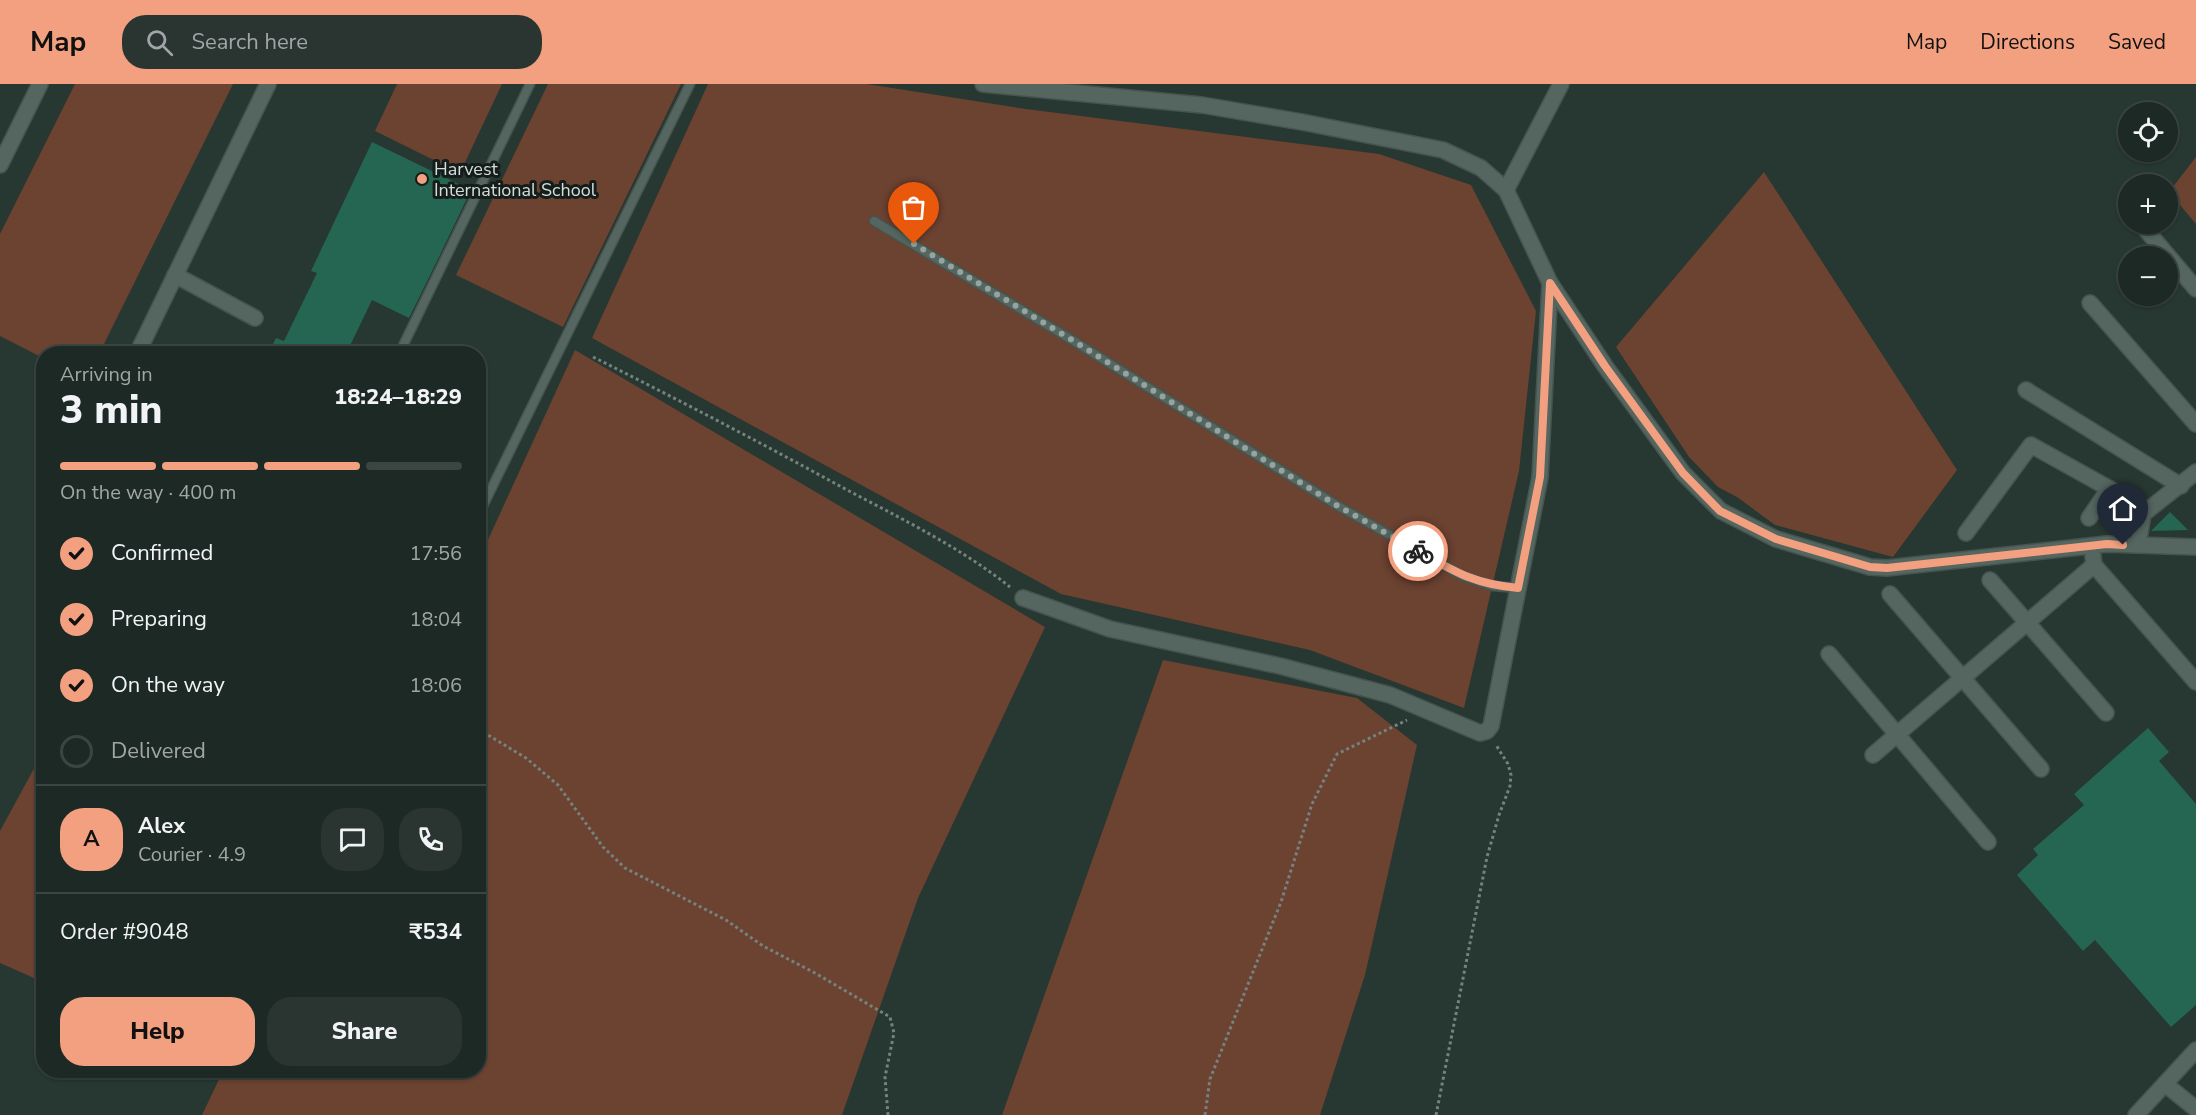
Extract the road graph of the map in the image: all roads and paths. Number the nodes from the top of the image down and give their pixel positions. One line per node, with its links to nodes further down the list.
1 (40, 84): 7 (street)
2 (268, 84): 11 (street)
3 (530, 84): 17 (lane)
4 (690, 84): 24 (lane)
5 (982, 84): 8 (street)
6 (1561, 84): 8 (street)
7 (0, 165)
8 (1506, 190): 12 (street)
9 (874, 221): 33 (lane)
10 (2150, 234): 13 (street)
11 (176, 275): 15 (street); 16 (street)
12 (1550, 283): 29 (street); 33 (street)
13 (2196, 288)
14 (2090, 303): 20 (street)
15 (255, 318)
16 (141, 346)
17 (403, 346)
18 (593, 357): 35 (path)
19 (2026, 390): 22 (street)
20 (2196, 424)
21 (2196, 472): 22 (street)
22 (2181, 486): 25 (street)
23 (2109, 489): 25 (street); 26 (street); 27 (street)
24 (486, 500)
25 (2148, 510): 28 (street)
26 (2089, 518)
27 (1966, 533)
28 (2138, 545): 29 (street); 30 (street)
29 (2092, 546): 31 (street)
30 (2196, 548)
31 (2094, 565): 36 (street); 39 (street)
32 (1990, 580): 36 (street)
33 (1518, 588): 42 (street)
34 (1890, 594): 38 (street)
35 (1023, 598): 40 (street)
36 (2027, 623): 38 (street); 41 (street)
37 (1829, 654): 44 (street)
38 (1962, 678): 44 (street); 46 (street)
39 (2196, 682)
40 (1427, 710): 42 (street); 52 (path)
41 (2106, 713)
42 (1487, 731): 53 (path)
43 (486, 734): 51 (path)
44 (1897, 735): 45 (street); 47 (street)
45 (1873, 755)
46 (2041, 769)
47 (1988, 842)
48 (2196, 1050): 49 (street)
49 (2165, 1084): 50 (street); 54 (street)
50 (2196, 1109)
51 (888, 1115)
52 (1205, 1115)
53 (1436, 1115)
54 (2136, 1115)

